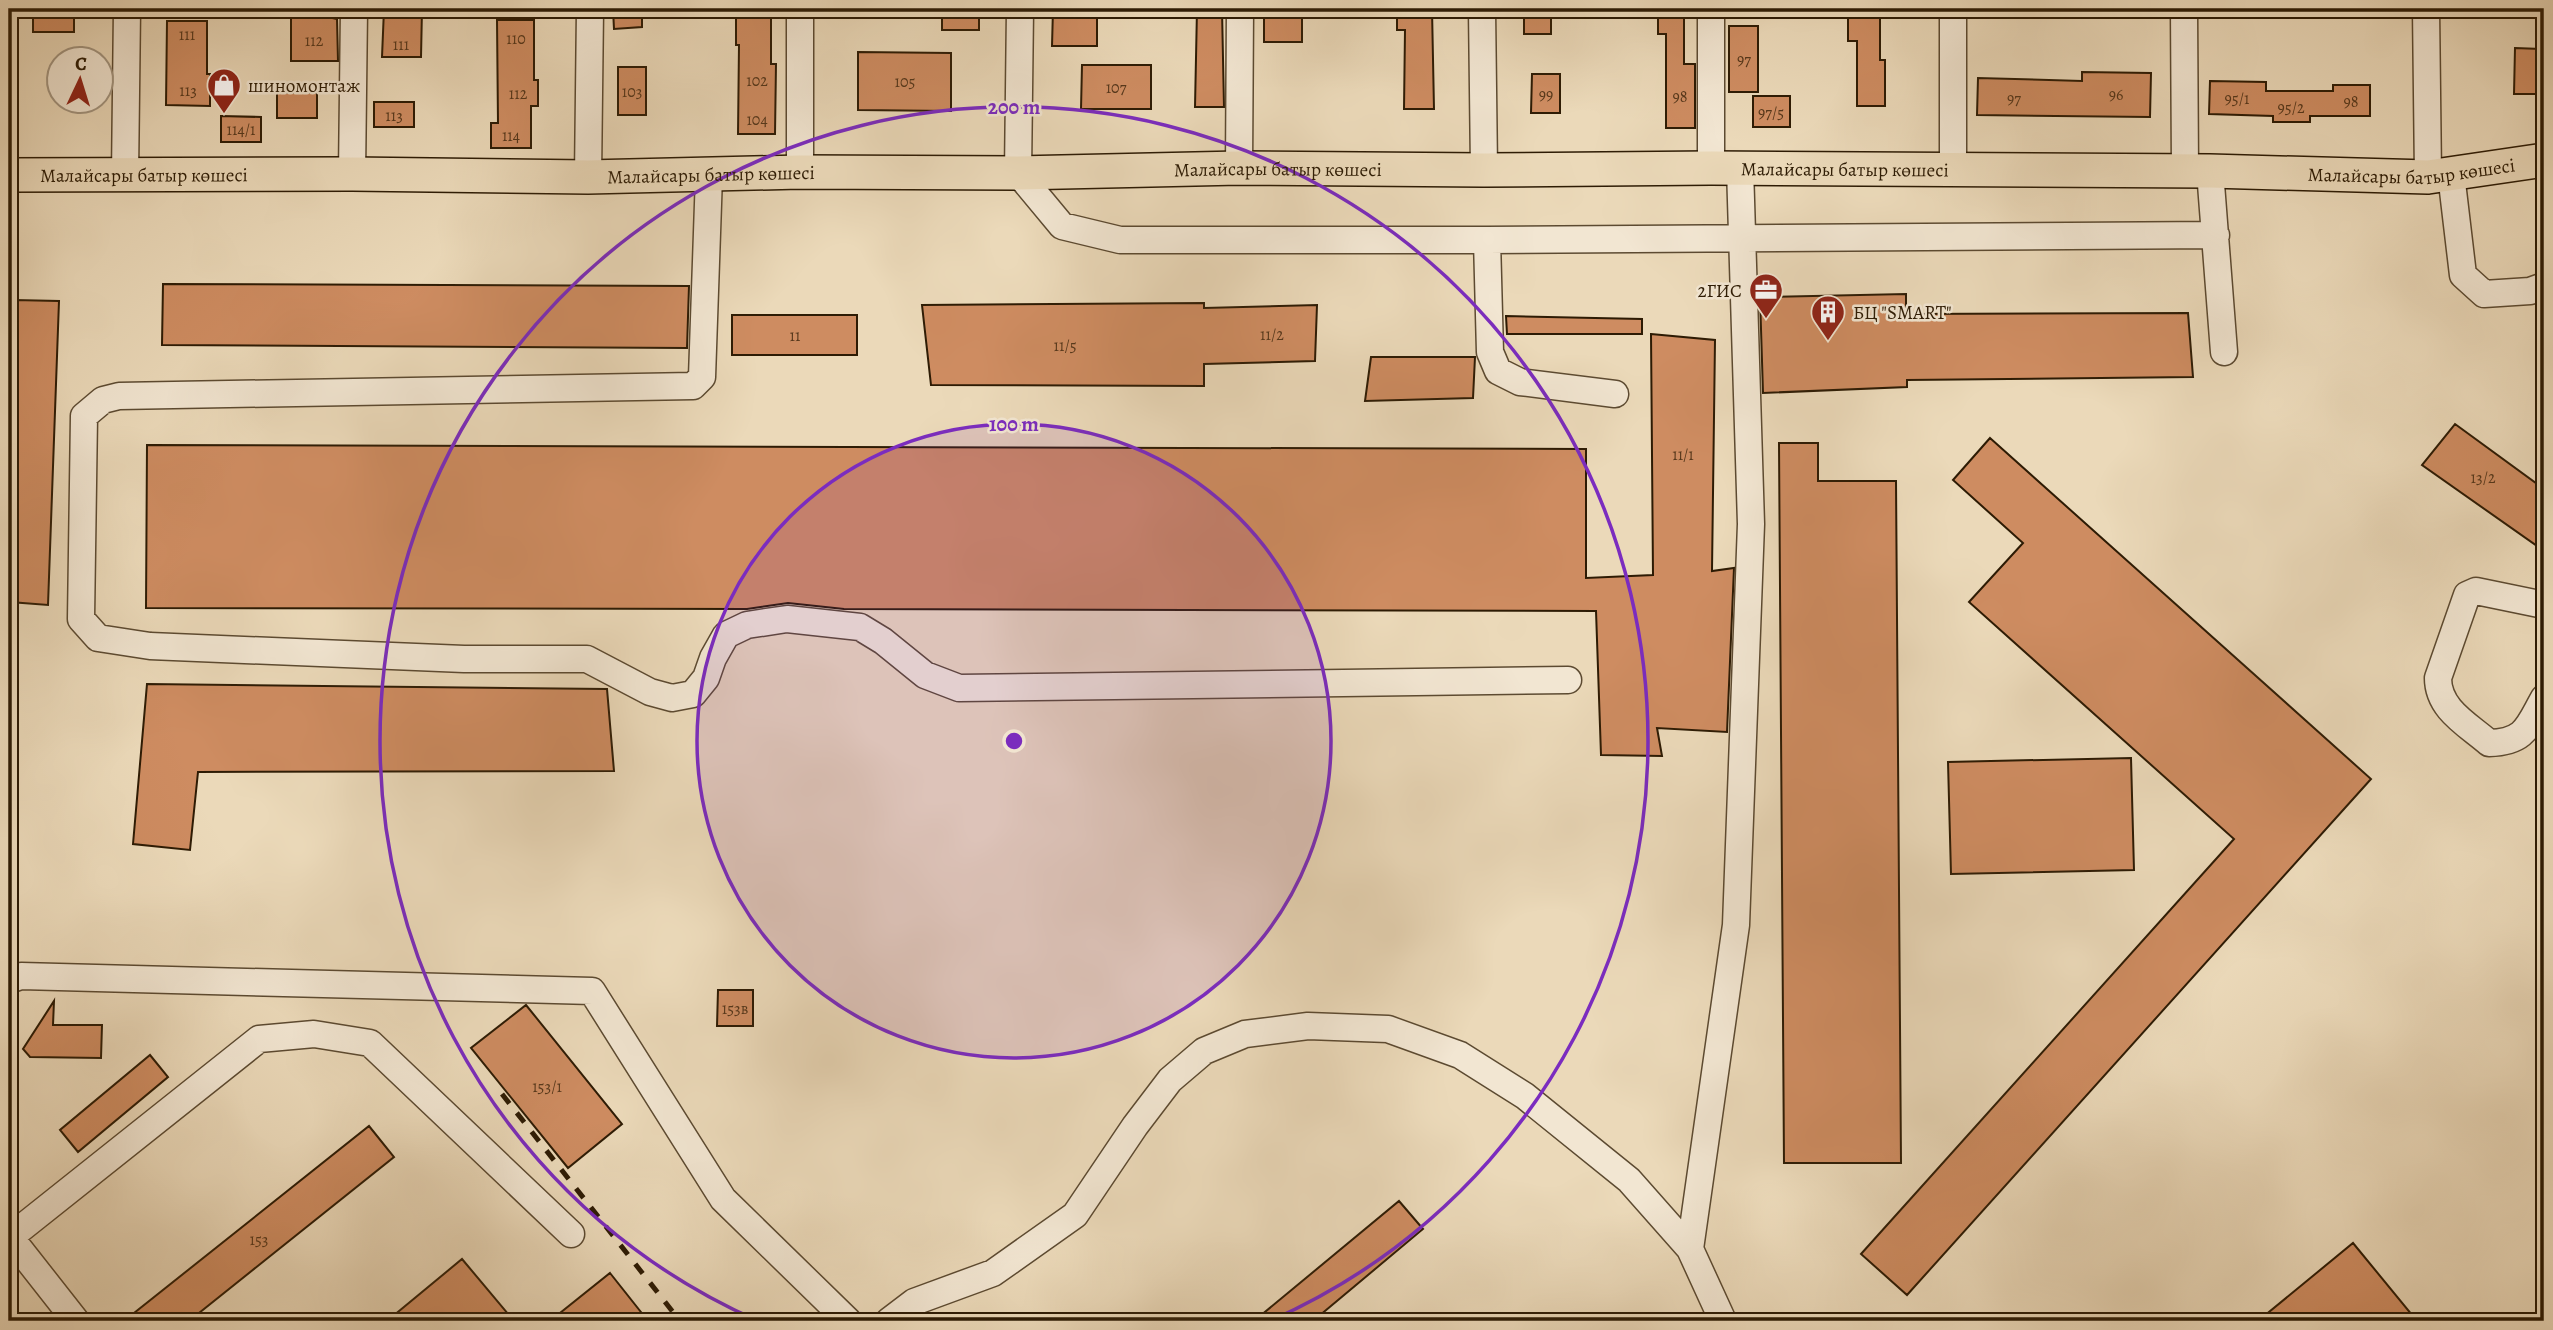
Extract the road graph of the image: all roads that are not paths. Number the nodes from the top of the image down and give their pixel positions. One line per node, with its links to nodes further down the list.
1 (127, 9): 23 (street)
2 (354, 9): 20 (street)
3 (590, 9): 25 (street)
4 (800, 9): 18 (street)
5 (1020, 9): 19 (street)
6 (1241, 9): 14 (street)
7 (1482, 9): 16 (street)
8 (1711, 9): 13 (street)
9 (1953, 9): 15 (street)
10 (2184, 9): 17 (street)
11 (2426, 9): 24 (street)
12 (2544, 160): 24 (main road, Малайсары батыр көшесі)
13 (1725, 168): 15 (main road, Малайсары батыр көшесі); 16 (main road, Малайсары батыр көшесі); 27 (street)
14 (1238, 169): 16 (main road, Малайсары батыр көшесі); 19 (main road, Малайсары батыр көшесі)
15 (1953, 169): 17 (main road, Малайсары батыр көшесі)
16 (1484, 170)
17 (2198, 171): 24 (main road, Малайсары батыр көшесі); 26 (street)
18 (800, 172): 19 (main road, Малайсары батыр көшесі); 21 (main road, Малайсары батыр көшесі)
19 (1018, 173): 28 (street)
20 (352, 174): 23 (main road, Малайсары батыр көшесі); 25 (main road, Малайсары батыр көшесі)
21 (709, 174): 25 (main road, Малайсары батыр көшесі); 33 (street)
22 (9, 175): 23 (main road, Малайсары батыр көшесі)
23 (125, 175)
24 (2439, 176): 29 (street)
25 (588, 177)
26 (2216, 235): 27 (street); 30 (street)
27 (1741, 238): 28 (street); 38 (street)
28 (1487, 240): 31 (street)
29 (2544, 286)
30 (2224, 352)
31 (1615, 394)
32 (2544, 605): 34 (street)
33 (1568, 680)
34 (2544, 698)
35 (9, 980): 40 (street)
36 (570, 1234): 37 (street)
37 (9, 1238): 39 (street)
38 (1690, 1248): 41 (street); 42 (street)
39 (76, 1321)
40 (848, 1321)
41 (889, 1321)
42 (1723, 1321)

